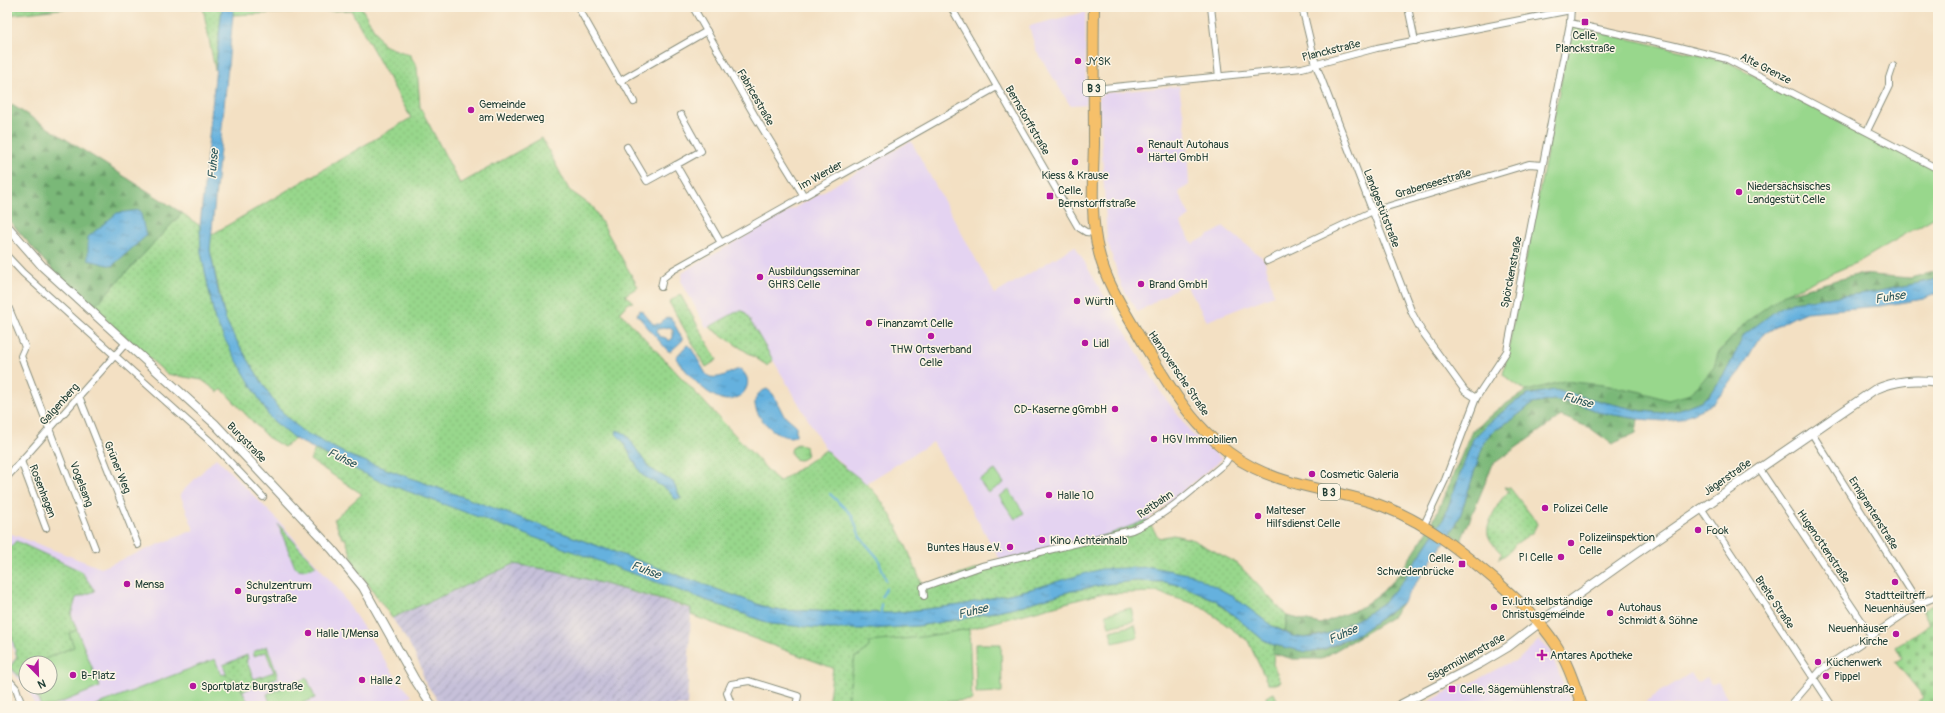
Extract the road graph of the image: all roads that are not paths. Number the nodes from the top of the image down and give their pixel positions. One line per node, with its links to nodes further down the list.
1 (578, 7): 15 (street)
2 (693, 7): 10 (street, Fabricestraße)
3 (951, 7): 16 (street, Bernstorffstraße)
4 (1094, 7): 17 (main road, B 3)
5 (1210, 7): 14 (street)
6 (1302, 7): 12 (street, Landgestütstraße)
7 (1408, 7): 11 (street)
8 (1571, 9): 9 (street, Spörckenstraße); 11 (street, Planckstraße)
9 (1570, 23): 20 (street, Alte Grenze); 23 (street, Spörckenstraße)
10 (707, 31): 15 (street); 25 (street, Fabricestraße)
11 (1415, 41): 12 (street, Planckstraße)
12 (1316, 65): 14 (street, Planckstraße); 26 (street, Landgestütstraße)
13 (1893, 66): 20 (street)
14 (1219, 76): 17 (street, Planckstraße)
15 (620, 80): 18 (street)
16 (997, 87): 25 (street, Im Werder); 28 (street, Bernstorffstraße)
17 (1094, 89): 28 (main road, B 3)
18 (634, 102)
19 (682, 115): 22 (street)
20 (1867, 131): 24 (street, Alte Grenze)
21 (627, 147): 22 (street)
22 (676, 165): 29 (street)
23 (1542, 166): 26 (street, Grabenseestraße); 38 (street, Spörckenstraße)
24 (1938, 169)
25 (804, 196): 29 (street, Im Werder)
26 (1373, 211): 31 (street, Grabenseestraße); 38 (street, Landgestütstraße)
27 (7, 226): 34 (street, Burgstraße)
28 (1095, 232): 41 (main road, Hannoversche Straße / B 3)
29 (721, 243): 32 (street, Im Werder)
30 (7, 256): 35 (street)
31 (1267, 261)
32 (661, 287)
33 (7, 304): 39 (street, Vogelsang)
34 (126, 343): 35 (street, Galgenberg); 59 (street, Burgstraße)
35 (115, 356): 37 (street, Galgenberg); 45 (street)
36 (1938, 382): 40 (street, Jägerstraße)
37 (79, 396): 39 (street, Galgenberg); 49 (street, Grüner Weg)
38 (1476, 398): 47 (street, Spörckenstraße)
39 (50, 428): 42 (street, Galgenberg); 50 (street, Vogelsang)
40 (1811, 432): 43 (street, Jägerstraße); 53 (street, Emigrantenstraße)
41 (1231, 454): 47 (main road, Hannoversche Straße / B 3); 51 (street, Reitbahn)
42 (21, 461): 44 (street, Galgenberg); 48 (street, Rosenhagen)
43 (1759, 468): 46 (street, Jägerstraße); 55 (street, Hugenottenstraße)
44 (7, 477)
45 (262, 497)
46 (1701, 508): 54 (street, Jägerstraße); 57 (street, Breite Straße)
47 (1426, 527): 54 (main road, Hannoversche Straße)
48 (46, 528)
49 (138, 545)
50 (95, 548)
51 (924, 596)
52 (1938, 596): 53 (street)
53 (1919, 604): 55 (street)
54 (1540, 622): 62 (street, Sägemühlenstraße); 63 (main road, Hannoversche Straße)
55 (1871, 635): 57 (street)
56 (7, 678): 58 (street)
57 (1814, 679): 64 (street); 65 (street, Breite Straße)
58 (22, 706)
59 (432, 706)
60 (732, 706): 61 (street)
61 (796, 706)
62 (1398, 706)
63 (1582, 706)
64 (1790, 706)
65 (1832, 706)

